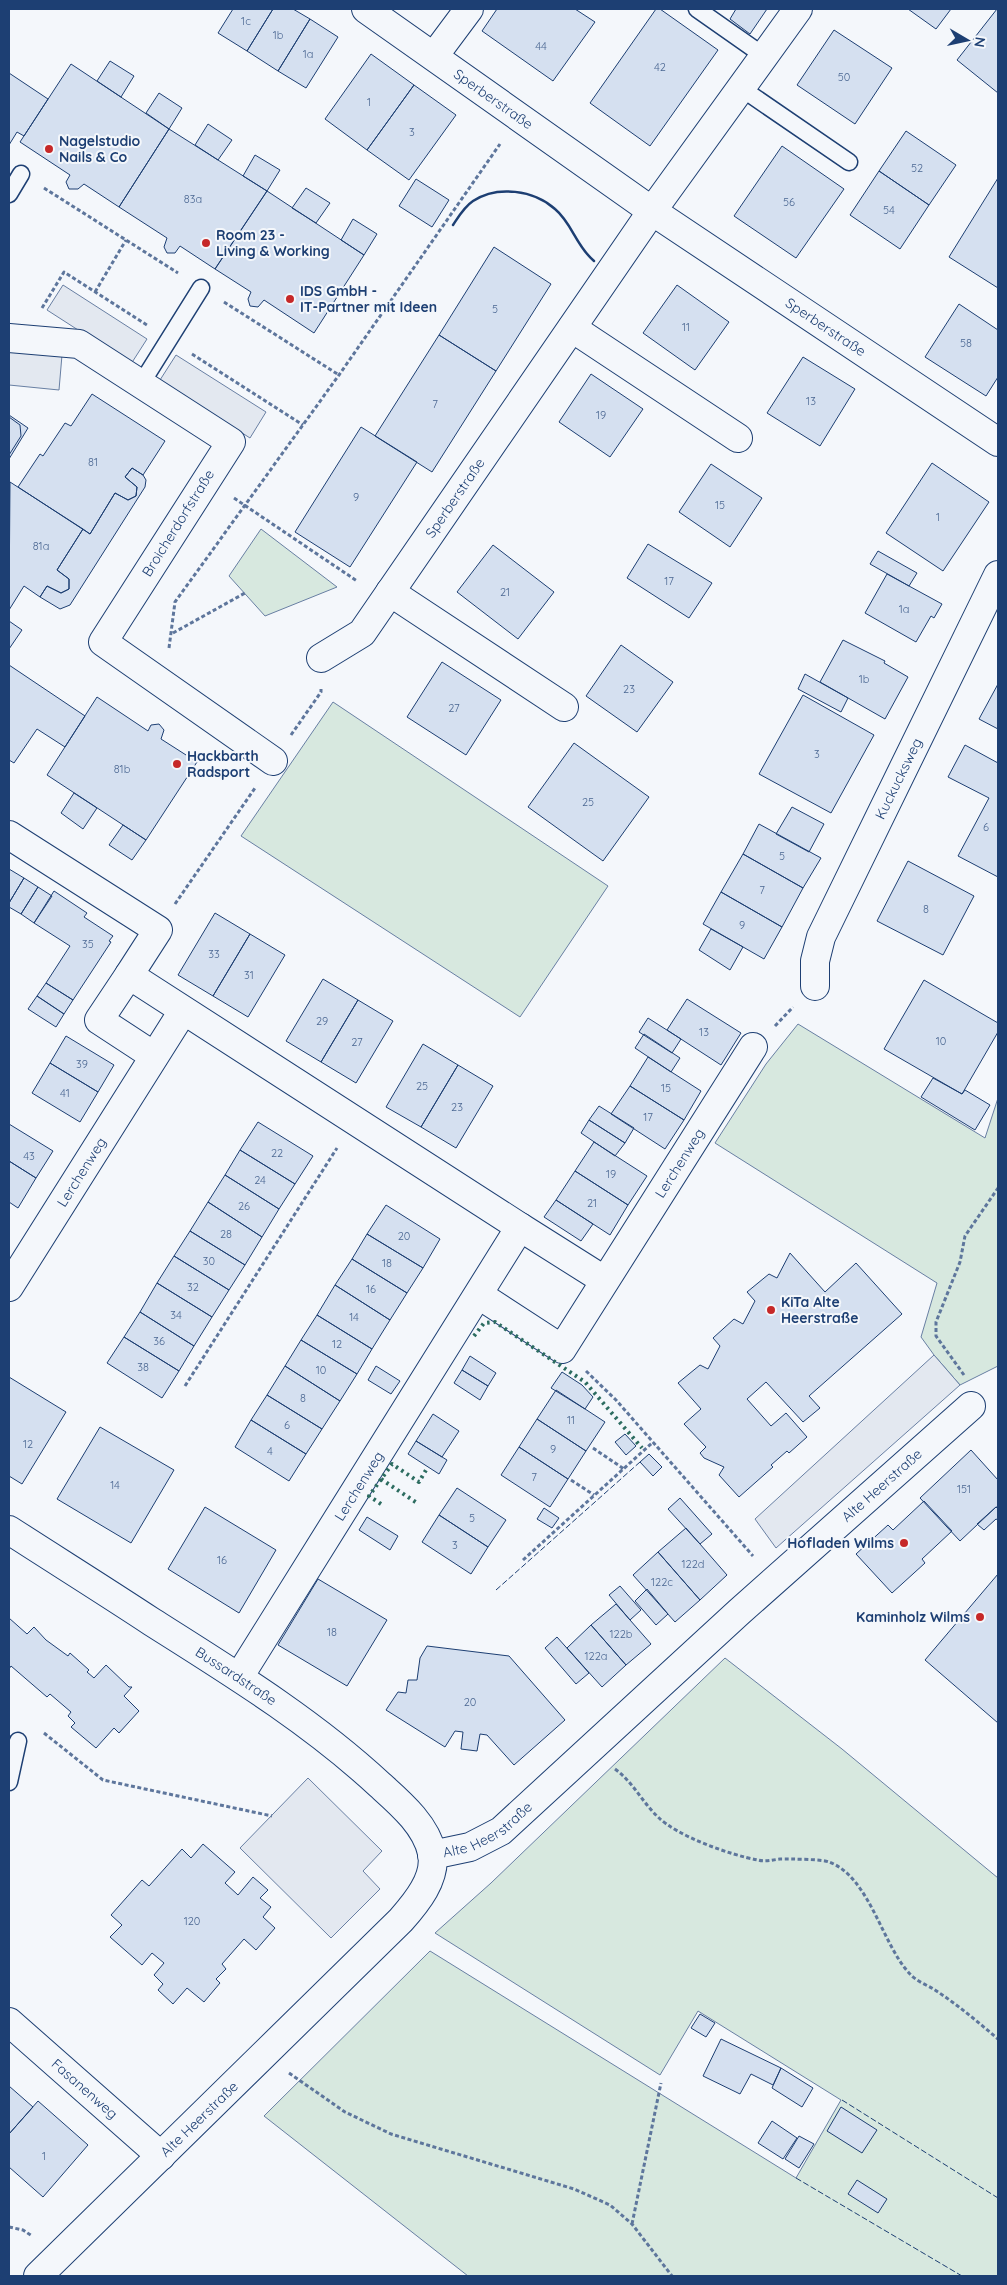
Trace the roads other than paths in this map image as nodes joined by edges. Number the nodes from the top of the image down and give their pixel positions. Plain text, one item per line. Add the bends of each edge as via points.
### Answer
1 (366, 9) edge
2 (469, 9) edge
3 (697, 9) edge
4 (798, 9) edge
5 (434, 56) junction
6 (764, 56) junction
7 (741, 88) junction
8 (849, 162) dead end
9 (22, 174) dead end
10 (9, 194) edge
11 (652, 211) junction
12 (202, 288) dead end
13 (572, 328) junction
14 (9, 338) edge
15 (141, 384) junction
16 (738, 438) dead end
17 (998, 442) edge
18 (998, 575) edge
19 (388, 596) junction
20 (321, 658) road end
21 (564, 706) dead end
22 (273, 762) road end
23 (9, 835) edge
24 (129, 975) junction
25 (815, 986) road end
26 (183, 1011) junction
27 (753, 1048) road end
28 (154, 1056) junction
29 (520, 1227) junction
30 (604, 1280) junction
31 (9, 1287) edge
32 (479, 1294) junction
33 (972, 1406) road end
34 (9, 1530) edge
35 (239, 1677) junction
36 (18, 1741) road end
37 (9, 1782) edge
38 (432, 1855) junction
39 (9, 2022) edge
40 (161, 2156) junction
41 (38, 2276) edge

1 - 5 street, Sperberstraße
2 - 5 street
3 - 6 lane
4 - 6 street, Sperberstraße
5 - 11 street, Sperberstraße
6 - 7 street, Sperberstraße
7 - 8 lane
7 - 11 street, Sperberstraße
9 - 10 lane
11 - 13 street, Sperberstraße
11 - 17 street, Sperberstraße
12 - 15 lane
13 - 16 street
13 - 19 street, Sperberstraße
14 - 15 street, Broicherdorfstraße via 79,344
15 - 22 street, Broicherdorfstraße via 230,442 103,642
18 - 25 street, Kuckucksweg via 821,936 815,961
19 - 20 street, Sperberstraße via 362,633
19 - 21 street
23 - 24 street via 158,930
24 - 26 street
24 - 28 street via 99,1020
26 - 28 street, Lerchenweg
26 - 29 street
27 - 30 street, Lerchenweg
28 - 31 street, Lerchenweg
29 - 30 street
29 - 32 street, Lerchenweg
30 - 32 street, Lerchenweg via 562,1349
32 - 35 street, Lerchenweg
33 - 38 street, Alte Heerstraße via 774,1580 501,1831 470,1847
34 - 35 street, Bussardstraße
35 - 38 street, Bussardstraße via 323,1736 384,1789 419,1827
36 - 37 lane
38 - 40 street, Alte Heerstraße via 426,1886 402,1920
39 - 40 street, Fasanenweg
40 - 41 street, Alte Heerstraße

